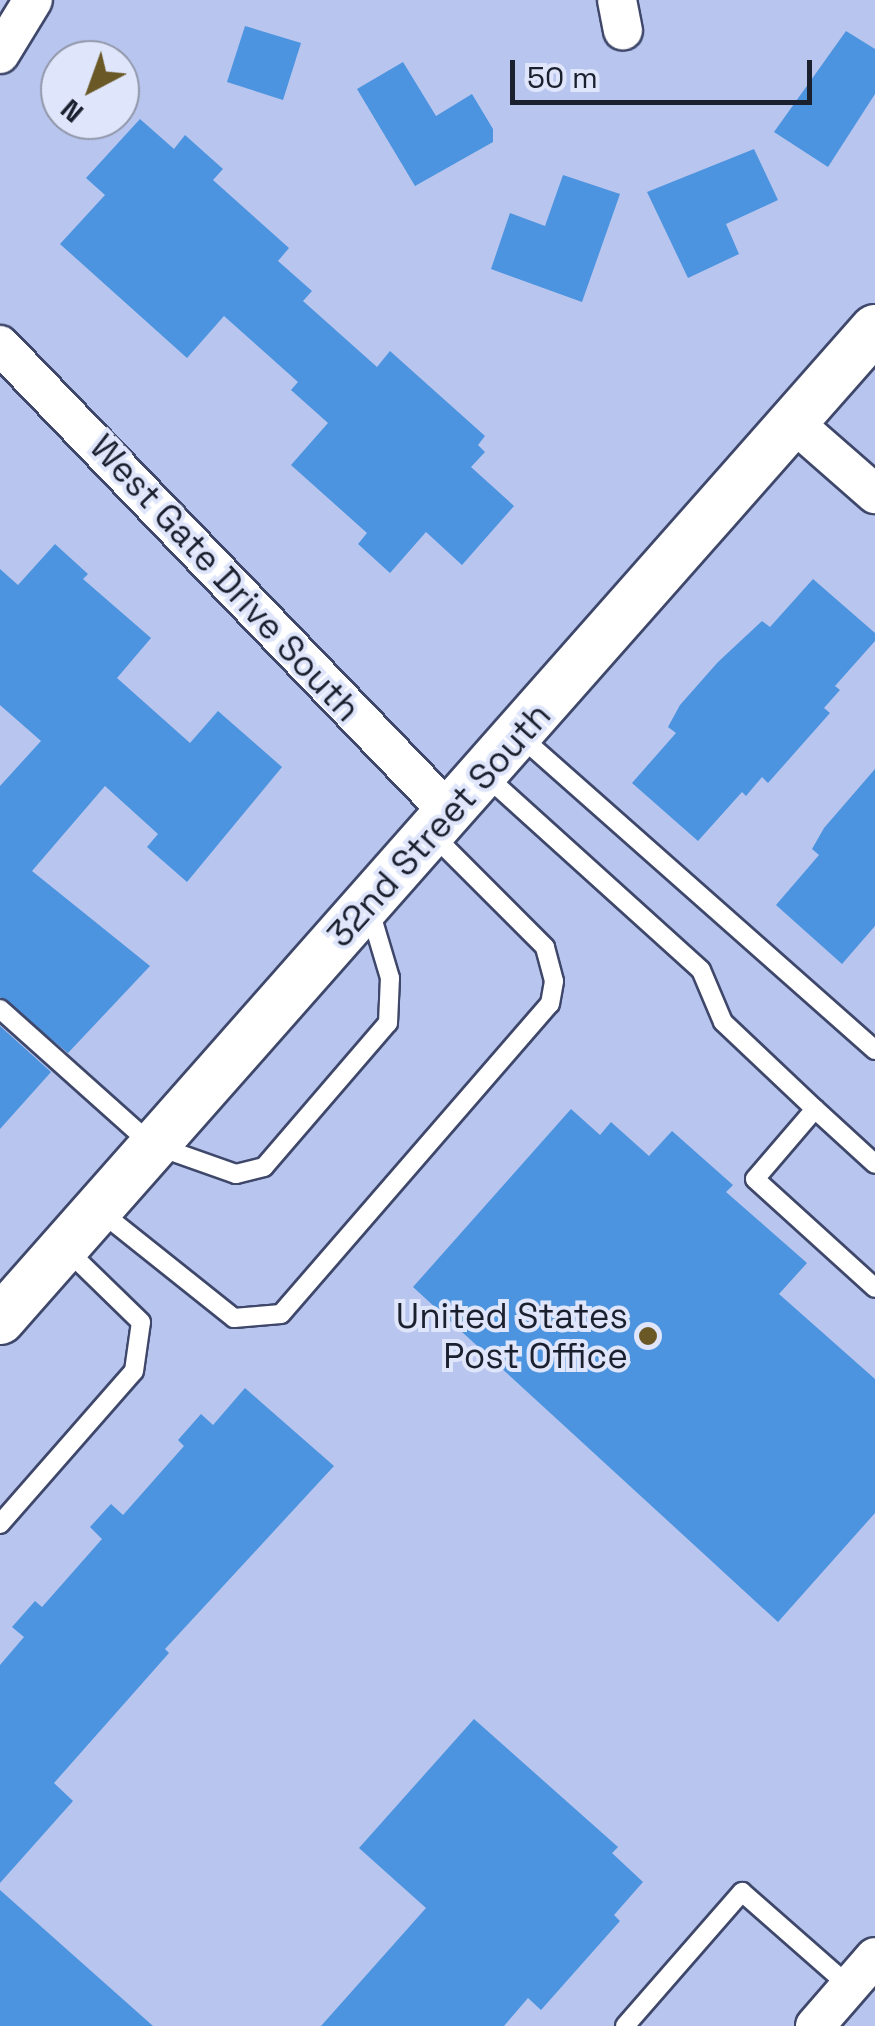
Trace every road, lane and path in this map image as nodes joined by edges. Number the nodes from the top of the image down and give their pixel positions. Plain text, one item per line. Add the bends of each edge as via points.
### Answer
1 (33, 0) edge
2 (0, 54) edge
3 (875, 329) edge
4 (0, 345) edge
5 (794, 423) junction
6 (875, 494) edge
7 (520, 735) junction
8 (484, 774) junction
9 (440, 823) junction
10 (368, 906) junction
11 (0, 1009) edge
12 (875, 1050) edge
13 (815, 1109) junction
14 (152, 1144) junction
15 (875, 1164) edge
16 (97, 1208) junction
17 (64, 1247) junction
18 (875, 1288) edge
19 (6, 1301) edge
20 (0, 1524) edge
21 (875, 1957) edge
22 (850, 1986) junction
23 (625, 2026) edge
24 (815, 2026) edge

1 - 2 street
3 - 5 street, 32nd Street South
4 - 9 street, West Gate Drive South
5 - 6 street
5 - 7 street, 32nd Street South
7 - 8 street, 32nd Street South
7 - 12 lane
8 - 9 street, 32nd Street South
8 - 13 lane via 701,970 724,1022
9 - 10 street, 32nd Street South
9 - 16 lane via 545,947 554,981 550,1004 281,1314 234,1318
10 - 14 street, 32nd Street South
10 - 14 lane via 390,978 388,1023 264,1167 219,1170
11 - 14 lane
13 - 15 lane
13 - 18 lane via 756,1179
14 - 16 street, 32nd Street South
16 - 17 street, 32nd Street South
17 - 19 street, 32nd Street South
17 - 20 lane via 141,1322 134,1370
21 - 22 street
22 - 23 lane via 742,1892
22 - 24 street

